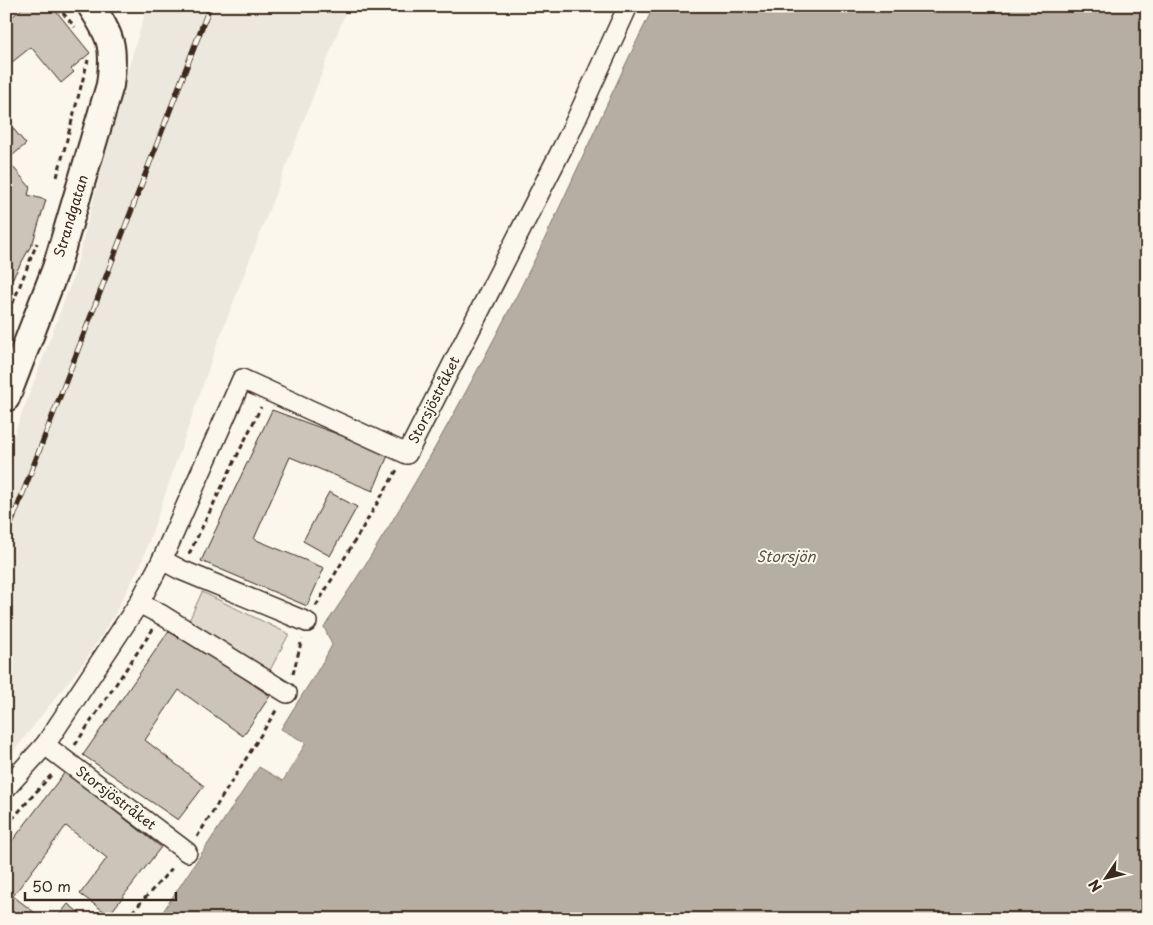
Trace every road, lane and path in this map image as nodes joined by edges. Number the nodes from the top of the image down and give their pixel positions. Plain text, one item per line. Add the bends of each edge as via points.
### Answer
1 (57, 6) edge
2 (91, 6) edge
3 (628, 6) edge
4 (81, 34) dead end
5 (91, 52) dead end
6 (56, 181) dead end
7 (39, 238) dead end
8 (6, 320) edge
9 (6, 398) edge
10 (407, 454) junction
11 (162, 560) junction
12 (139, 603) junction
13 (307, 622) junction
14 (287, 693) junction
15 (45, 744) junction
16 (6, 788) edge
17 (187, 852) junction
18 (126, 919) edge

1 - 4 path
2 - 9 main road, Strandgatan via 106,29 114,57 110,85 56,268
3 - 10 street, Storsjöstråket via 570,133
5 - 6 path
7 - 8 path
10 - 11 street, Storsjöstråket via 242,379
10 - 13 path
11 - 12 street, Storsjöstråket
11 - 13 street
12 - 14 street
12 - 15 street, Storsjöstråket
13 - 14 path
14 - 17 path
15 - 16 street, Storsjöstråket
15 - 17 street, Storsjöstråket
17 - 18 path

